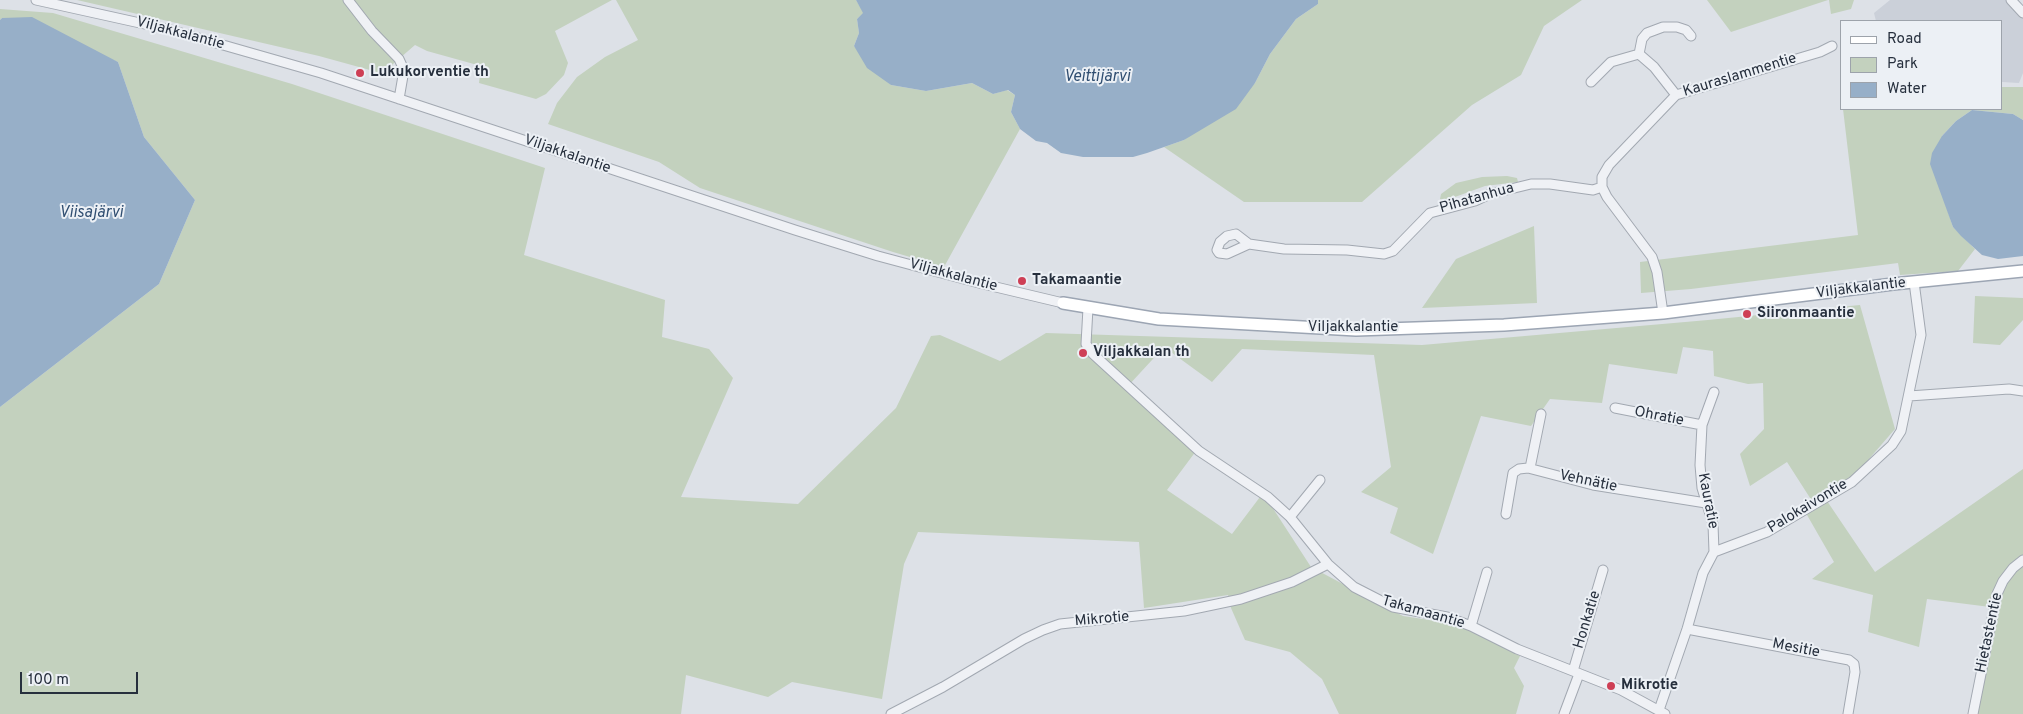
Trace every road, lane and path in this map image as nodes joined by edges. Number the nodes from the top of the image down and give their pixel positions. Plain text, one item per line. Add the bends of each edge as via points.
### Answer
1 (36, 0) edge
2 (348, 0) edge
3 (2010, 0) edge
4 (2023, 13) edge
5 (1691, 36) dead end
6 (1832, 46) dead end
7 (1639, 54) junction
8 (1592, 82) dead end
9 (1676, 95) junction
10 (399, 99) junction
11 (1602, 187) junction
12 (1249, 244) dead end
13 (2023, 271) edge
14 (1914, 282) junction
15 (1064, 303) joint
16 (1088, 308) junction
17 (1663, 313) junction
18 (2023, 391) edge
19 (1714, 392) dead end
20 (1909, 396) junction
21 (1615, 408) dead end
22 (1541, 414) dead end
23 (1702, 426) junction
24 (1530, 468) junction
25 (1320, 480) dead end
26 (1706, 503) junction
27 (1506, 514) dead end
28 (1290, 517) junction
29 (1714, 552) junction
30 (2023, 560) edge
31 (1328, 564) junction
32 (1603, 570) dead end
33 (1487, 572) dead end
34 (1471, 626) junction
35 (1687, 629) junction
36 (1576, 672) junction
37 (1662, 712) edge
38 (891, 714) edge
39 (1564, 714) edge
40 (1848, 714) edge
41 (1973, 714) edge

1 - 10 street, Viljakkalantie via 167,29
2 - 10 street via 372,32 399,59 404,70
3 - 4 street
5 - 7 street via 1677,26 1663,27 1647,33 1642,39
6 - 9 street, Kauraslammentie
7 - 8 street via 1611,62
7 - 9 street
9 - 11 street, Kauraslammentie via 1609,165 1602,177
10 - 15 street, Viljakkalantie via 878,256
11 - 12 street, Pihatanhua via 1593,190 1532,184 1490,194 1430,213 1393,251 1384,254
11 - 17 street via 1652,257
13 - 14 main road, Viljakkalantie
14 - 17 main road, Viljakkalantie
14 - 20 street, Palokaivontie via 1921,335
15 - 16 main road, Viljakkalantie
16 - 17 main road, Viljakkalantie via 1159,319 1356,330 1504,325
16 - 28 street, Takamaantie via 1086,344 1093,354 1199,451 1268,497
18 - 20 street via 2009,389
19 - 23 street, Kauratie
20 - 29 street, Palokaivontie via 1901,431 1892,445 1852,482 1767,532
21 - 23 street, Ohratie
22 - 24 street
23 - 26 street, Kauratie via 1700,465
24 - 26 street, Vehnätie via 1592,485
24 - 27 street via 1513,473
25 - 28 street
26 - 29 street, Kauratie via 1713,524
28 - 31 street, Takamaantie
29 - 35 street via 1703,573
30 - 41 street, Hietastentie via 2008,574 1997,594
31 - 34 street, Takamaantie via 1354,587 1392,607 1447,617
31 - 38 street, Mikrotie via 1292,582 1241,599 1184,611 1060,624 1024,639 944,687
32 - 36 street, Honkatie
33 - 34 street
34 - 36 street, Takamaantie via 1518,650
35 - 37 street
35 - 40 street, Mesitie via 1849,660 1854,664 1855,672
36 - 37 street, Takamaantie via 1621,690
36 - 39 street, Honkatie

